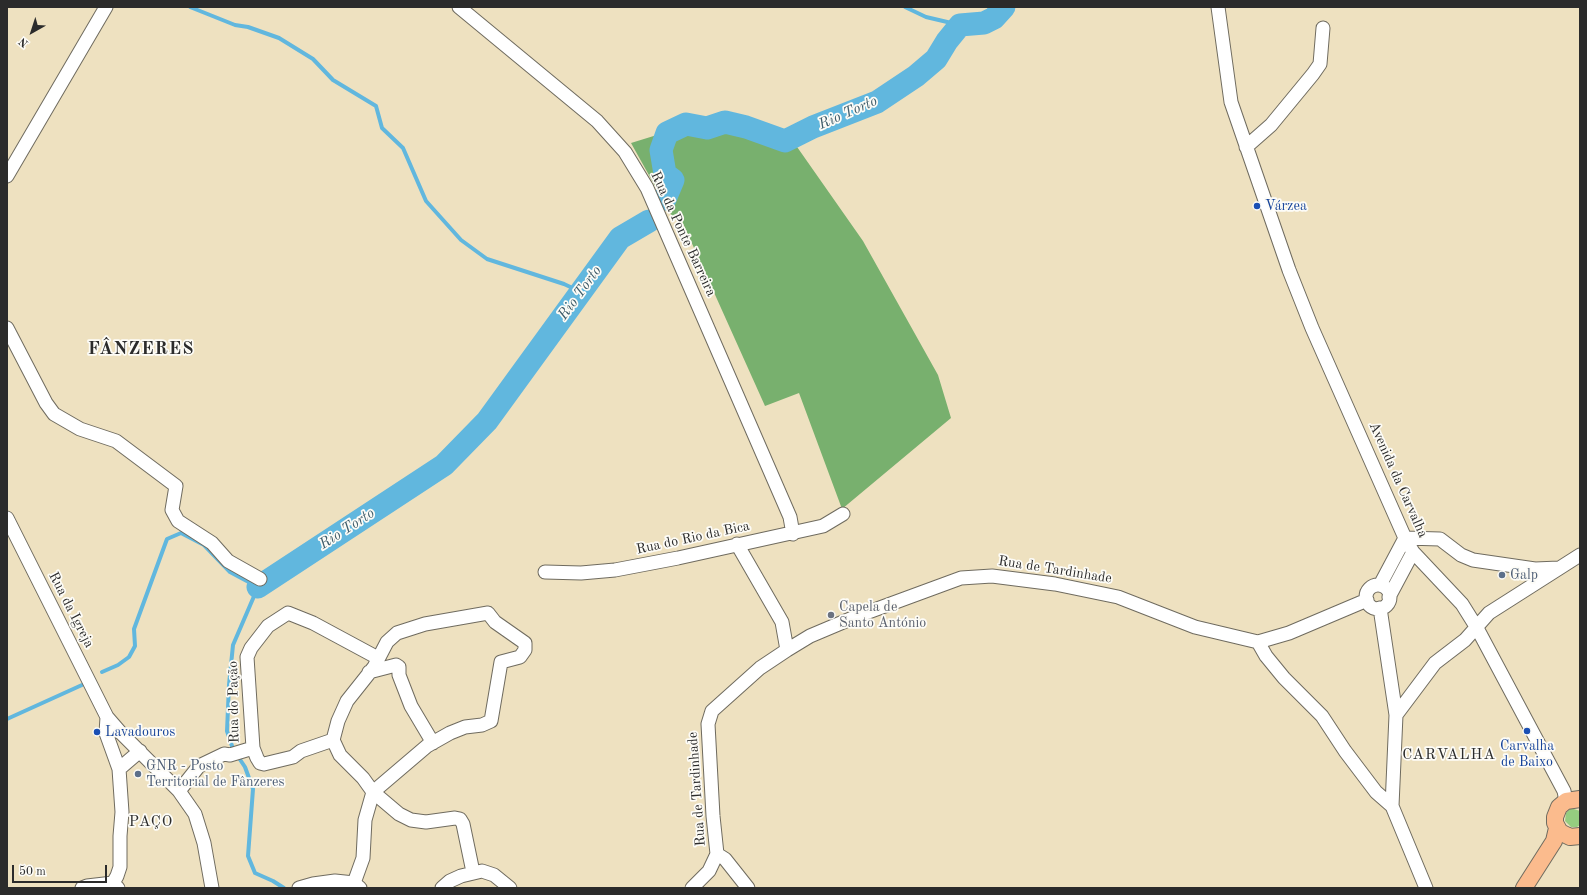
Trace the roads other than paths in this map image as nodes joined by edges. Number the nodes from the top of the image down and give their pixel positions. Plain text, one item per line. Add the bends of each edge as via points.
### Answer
1 (106, 7) edge
2 (459, 7) edge
3 (1218, 7) edge
4 (1323, 28) dead end
5 (1246, 147) junction
6 (7, 176) edge
7 (7, 328) edge
8 (842, 514) dead end
9 (7, 518) edge
10 (793, 534) junction
11 (1405, 538) junction
12 (737, 544) junction
13 (1413, 552) junction
14 (1577, 561) edge
15 (1559, 568) junction
16 (545, 572) dead end
17 (260, 579) dead end
18 (1380, 585) junction
19 (1389, 597) junction
20 (1366, 600) junction
21 (1380, 608) junction
22 (1477, 628) junction
23 (1258, 642) junction
24 (787, 650) junction
25 (378, 658) junction
26 (369, 672) junction
27 (1396, 715) junction
28 (107, 717) junction
29 (333, 740) junction
30 (433, 743) junction
31 (253, 748) junction
32 (140, 751) junction
33 (119, 769) junction
34 (179, 791) junction
35 (373, 792) junction
36 (1575, 800) edge
37 (1392, 806) junction
38 (1557, 828) junction
39 (1578, 837) edge
40 (717, 854) junction
41 (473, 872) junction
42 (115, 886) edge
43 (357, 886) edge
44 (82, 888) edge
45 (212, 888) edge
46 (299, 888) edge
47 (442, 888) edge
48 (510, 888) edge
49 (692, 888) edge
50 (748, 888) edge
51 (1426, 888) edge
52 (1524, 888) edge
53 (1535, 888) edge

1 - 6 street
2 - 10 street, Rua da Ponte Barreira via 597,121 625,152 647,188 790,517
3 - 5 street, Avenida da Carvalha via 1231,102
4 - 5 street via 1320,64 1271,125
5 - 11 street, Avenida da Carvalha via 1312,328
7 - 17 street via 54,414 80,430 116,441 176,486 172,510 178,521 212,543 228,561
8 - 10 street, Rua do Rio da Bica via 823,526
9 - 28 street, Rua da Igreja
10 - 12 street, Rua do Rio da Bica
11 - 13 street, Avenida da Carvalha
11 - 15 street via 1440,539 1461,555 1473,560 1535,569
11 - 18 street
12 - 16 street, Rua do Rio da Bica via 615,570
12 - 24 street via 782,622
13 - 19 street
13 - 22 street, Avenida da Carvalha via 1462,604
14 - 15 street
15 - 22 street via 1489,613
18 - 19 street via 1387,589
18 - 20 street via 1369,588
19 - 21 street via 1386,604
20 - 21 street via 1370,605
20 - 23 street
21 - 27 street
22 - 27 street via 1466,640 1435,663
22 - 36 street, Avenida da Carvalha via 1560,784
23 - 24 street, Rua de Tardinhade via 1195,628 1118,597 1055,584 992,576 961,578 855,617 810,636
23 - 37 street via 1284,678 1322,716 1376,792
24 - 40 street, Rua de Tardinhade via 760,668 712,711 708,724
25 - 26 street
25 - 30 street via 387,642 397,633 424,624 488,613 495,622 525,643 525,650 520,657 501,662 491,721 465,727
25 - 31 street, Rua do Pação via 313,623 288,613 268,626 247,657
26 - 29 street via 347,701
26 - 30 street via 396,665 399,667 399,675 411,706
27 - 37 street
28 - 32 street
28 - 33 street via 106,733
29 - 31 street via 301,751 293,757 264,764 260,763
29 - 35 street via 340,755
30 - 35 street via 426,746
31 - 34 street, Rua do Pação via 199,766
32 - 33 street
32 - 34 street
33 - 42 street via 122,812 120,867
34 - 45 street via 195,814 204,843
35 - 41 street via 399,814 411,820 460,820
35 - 43 street via 365,820 363,858
36 - 38 main road via 1559,807 1556,812
37 - 51 street
38 - 39 main road via 1565,836
38 - 52 main road via 1554,841
39 - 53 main road via 1567,842
40 - 49 street, Rua de Tardinhade via 709,871
40 - 50 street, Rua de Tardinhade via 725,859
41 - 47 street via 450,881
41 - 48 street via 482,871 494,875
42 - 44 street
43 - 46 street via 335,881

